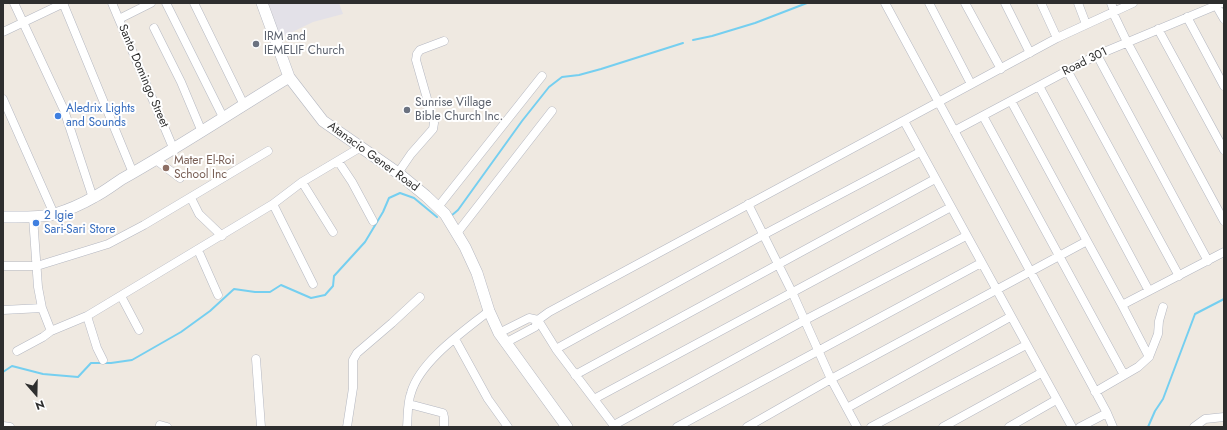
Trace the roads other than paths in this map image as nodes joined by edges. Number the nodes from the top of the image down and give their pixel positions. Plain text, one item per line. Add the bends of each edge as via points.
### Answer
1 (14, 3) edge
2 (63, 3) edge
3 (112, 3) edge
4 (151, 3) edge
5 (166, 3) edge
6 (194, 3) edge
7 (262, 3) edge
8 (885, 3) edge
9 (929, 3) edge
10 (965, 3) edge
11 (1005, 3) edge
12 (1041, 3) edge
13 (1078, 3) edge
14 (1133, 3) edge
15 (1219, 4) edge
16 (1113, 7) edge
17 (1187, 17) junction
18 (119, 19) junction
19 (1224, 19) edge
20 (23, 22) junction
21 (1086, 24) junction
22 (154, 28) dead end
23 (1158, 29) junction
24 (3, 32) edge
25 (1057, 38) junction
26 (444, 41) dead end
27 (1127, 42) junction
28 (1030, 53) junction
29 (1097, 55) junction
30 (1001, 69) junction
31 (1067, 70) junction
32 (542, 76) dead end
33 (289, 77) junction
34 (971, 84) junction
35 (1039, 86) junction
36 (1224, 86) edge
37 (3, 99) edge
38 (1011, 101) junction
39 (939, 102) junction
40 (244, 105) junction
41 (552, 111) dead end
42 (983, 116) junction
43 (223, 117) junction
44 (904, 121) junction
45 (954, 131) junction
46 (202, 132) junction
47 (361, 147) junction
48 (174, 150) junction
49 (1224, 150) edge
50 (268, 151) dead end
51 (920, 152) junction
52 (156, 160) junction
53 (338, 161) junction
54 (133, 173) junction
55 (398, 173) junction
56 (180, 178) dead end
57 (935, 179) junction
58 (302, 182) junction
59 (94, 198) junction
60 (190, 198) junction
61 (273, 204) junction
62 (748, 204) junction
63 (951, 207) junction
64 (54, 214) junction
65 (3, 217) edge
66 (33, 217) junction
67 (448, 220) junction
68 (373, 221) dead end
69 (1224, 221) edge
70 (333, 232) dead end
71 (763, 235) junction
72 (222, 236) junction
73 (966, 236) junction
74 (1087, 241) junction
75 (198, 250) junction
76 (1224, 252) edge
77 (1059, 257) junction
78 (1208, 261) junction
79 (981, 263) junction
80 (777, 264) junction
81 (3, 266) edge
82 (37, 266) junction
83 (1030, 272) junction
84 (1179, 276) junction
85 (313, 284) dead end
86 (996, 290) junction
87 (1149, 291) junction
88 (792, 292) junction
89 (218, 295) dead end
90 (121, 296) junction
91 (420, 297) dead end
92 (1122, 305) junction
93 (1163, 307) dead end
94 (42, 308) junction
95 (3, 310) edge
96 (489, 311) junction
97 (87, 316) junction
98 (1010, 317) junction
99 (538, 320) junction
100 (805, 320) junction
101 (139, 330) dead end
102 (51, 331) junction
103 (499, 333) junction
104 (455, 339) junction
105 (506, 343) junction
106 (1026, 345) junction
107 (556, 348) junction
108 (17, 351) dead end
109 (819, 351) junction
110 (1149, 357) junction
111 (256, 359) dead end
112 (103, 360) dead end
113 (1041, 373) junction
114 (575, 375) junction
115 (1124, 375) junction
116 (831, 379) junction
117 (1095, 392) junction
118 (594, 399) junction
119 (1056, 400) junction
120 (409, 404) junction
121 (847, 408) junction
122 (1107, 413) junction
123 (1224, 417) edge
124 (3, 426) edge
125 (614, 426) edge
126 (10, 427) edge
127 (261, 427) edge
128 (347, 427) edge
129 (407, 427) edge
130 (444, 427) edge
131 (508, 427) edge
132 (567, 427) edge
133 (677, 427) edge
134 (747, 427) edge
135 (857, 427) edge
136 (872, 427) edge
137 (943, 427) edge
138 (1009, 427) edge
139 (1072, 427) edge
140 (1080, 427) edge
141 (1113, 427) edge
142 (1194, 427) edge

1 - 20 street
2 - 20 street
2 - 54 street
3 - 18 street, Santo Domingo Street
4 - 18 street
5 - 43 street
6 - 40 street
7 - 33 main road, Atanacio Gener Road
8 - 39 street
9 - 34 street
10 - 30 street
11 - 28 street
12 - 25 street
13 - 21 street
14 - 16 street
15 - 17 street, Road 301
15 - 19 street
16 - 21 street
16 - 27 street via 1114,15
17 - 23 street, Road 301
17 - 36 street
18 - 48 street, Santo Domingo Street
20 - 24 street
20 - 59 street via 64,110
21 - 25 street
22 - 46 street
23 - 27 street, Road 301
23 - 49 street
25 - 28 street
26 - 55 street via 428,46 417,54 419,73 434,123 433,128
27 - 29 street, Road 301
27 - 69 street
28 - 30 street
29 - 31 street, Road 301
29 - 78 street
30 - 34 street
31 - 35 street, Road 301
31 - 84 street
32 - 67 street
33 - 40 main road
33 - 47 main road, Atanacio Gener Road via 323,121
34 - 39 street
35 - 38 street, Road 301
35 - 87 street
37 - 64 street
38 - 42 street, Road 301
38 - 74 street
39 - 44 street
39 - 45 street
40 - 43 main road
41 - 67 street
42 - 45 street, Road 301
42 - 77 street
43 - 46 main road
44 - 51 street
44 - 62 street
45 - 83 street
46 - 48 main road
47 - 53 street
47 - 55 main road, Atanacio Gener Road
48 - 52 main road
50 - 60 street
51 - 57 street
51 - 71 street
52 - 54 main road
52 - 56 street
53 - 58 street
53 - 68 street
54 - 59 main road
55 - 67 main road, Atanacio Gener Road via 426,196
57 - 63 street
57 - 80 street
58 - 61 street
58 - 70 street
59 - 64 main road
60 - 72 street via 199,214
60 - 82 street via 108,244
61 - 72 street
61 - 85 street
62 - 71 street
62 - 99 street
63 - 73 street
63 - 88 street
64 - 66 main road
65 - 66 main road
66 - 82 street
67 - 96 main road, Atanacio Gener Road via 477,273
71 - 80 street
71 - 107 street
72 - 75 street
73 - 79 street
73 - 100 street
74 - 77 street
74 - 92 street
75 - 89 street
75 - 90 street
76 - 78 street
77 - 83 street
77 - 115 street
78 - 84 street
79 - 86 street
79 - 109 street
80 - 88 street
80 - 114 street
81 - 82 street
82 - 94 street
83 - 86 street
83 - 117 street
84 - 87 street
86 - 98 street
86 - 116 street
87 - 92 street
88 - 100 street
88 - 118 street
90 - 97 street
90 - 101 street
91 - 128 street via 357,353 353,360 353,388
92 - 110 street
93 - 110 street via 1158,334
94 - 95 street
94 - 102 street
96 - 103 main road, Atanacio Gener Road
96 - 104 street
97 - 102 street
97 - 112 street
98 - 106 street
98 - 121 street
99 - 103 street via 529,318
99 - 105 street via 535,327
99 - 107 street
100 - 109 street
100 - 125 street
102 - 108 street
103 - 105 main road, Atanacio Gener Road
104 - 120 street via 429,363 415,381
104 - 131 street via 488,399
105 - 132 main road, Atanacio Gener Road
106 - 113 street
106 - 136 street
107 - 114 street
109 - 116 street
109 - 133 street
110 - 115 street
111 - 127 street
113 - 119 street
113 - 137 street
114 - 118 street
115 - 117 street
116 - 121 street
116 - 134 street
117 - 122 street
118 - 125 street
119 - 138 street
119 - 139 street
120 - 129 street
120 - 130 street via 442,413
121 - 135 street
122 - 140 street
122 - 141 street
123 - 142 street via 1205,420
124 - 126 street

